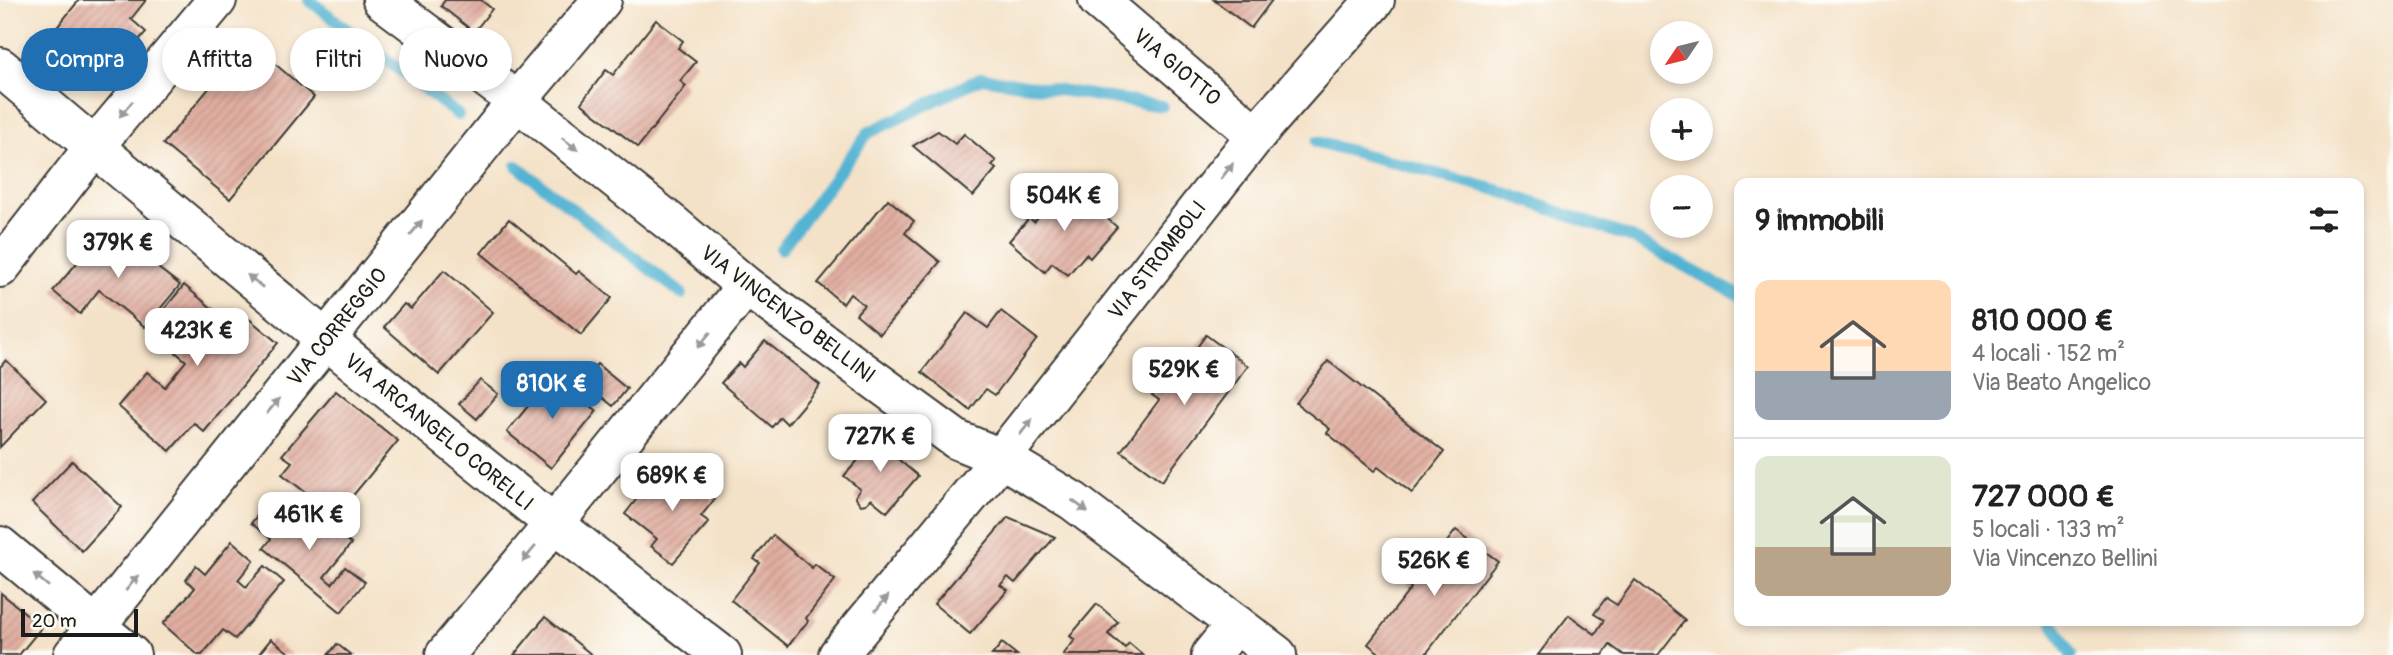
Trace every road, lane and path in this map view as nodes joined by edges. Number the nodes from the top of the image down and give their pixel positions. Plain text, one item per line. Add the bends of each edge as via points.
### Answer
1 (217, 0) edge
2 (382, 0) edge
3 (602, 0) edge
4 (1098, 0) edge
5 (1375, 0) edge
6 (0, 67) edge
7 (517, 101) junction
8 (1256, 135) junction
9 (94, 147) junction
10 (0, 268) edge
11 (746, 286) junction
12 (326, 340) junction
13 (1001, 458) junction
14 (554, 525) junction
15 (0, 546) edge
16 (1236, 624) junction
17 (97, 626) junction
18 (72, 655) edge
19 (131, 655) edge
20 (445, 655) edge
21 (722, 655) edge
22 (838, 655) edge
23 (1211, 655) edge
24 (1277, 655) edge

1 -> 9 street
2 - 7 street, VIA VINCENZO BELLINI
3 - 7 street, VIA CORREGGIO
4 - 8 street, VIA GIOTTO
5 - 8 street, VIA STROMBOLI
6 - 9 street, VIA ARCANGELO CORELLI
7 -> 11 street, VIA VINCENZO BELLINI
12 -> 7 street, VIA CORREGGIO
13 -> 8 street, VIA STROMBOLI
9 - 10 street
12 -> 9 street, VIA ARCANGELO CORELLI
11 - 13 street, VIA VINCENZO BELLINI via 957,440
11 -> 14 street
12 - 14 street, VIA ARCANGELO CORELLI
17 -> 12 street, VIA CORREGGIO
13 -> 16 street, VIA VINCENZO BELLINI via 1073,501
22 -> 13 street, VIA STROMBOLI
14 -> 20 street
14 - 21 street, VIA ARCANGELO CORELLI
17 -> 15 street
16 - 23 street
16 - 24 street, VIA VINCENZO BELLINI
17 - 18 street, VIA CORREGGIO
17 - 19 street

